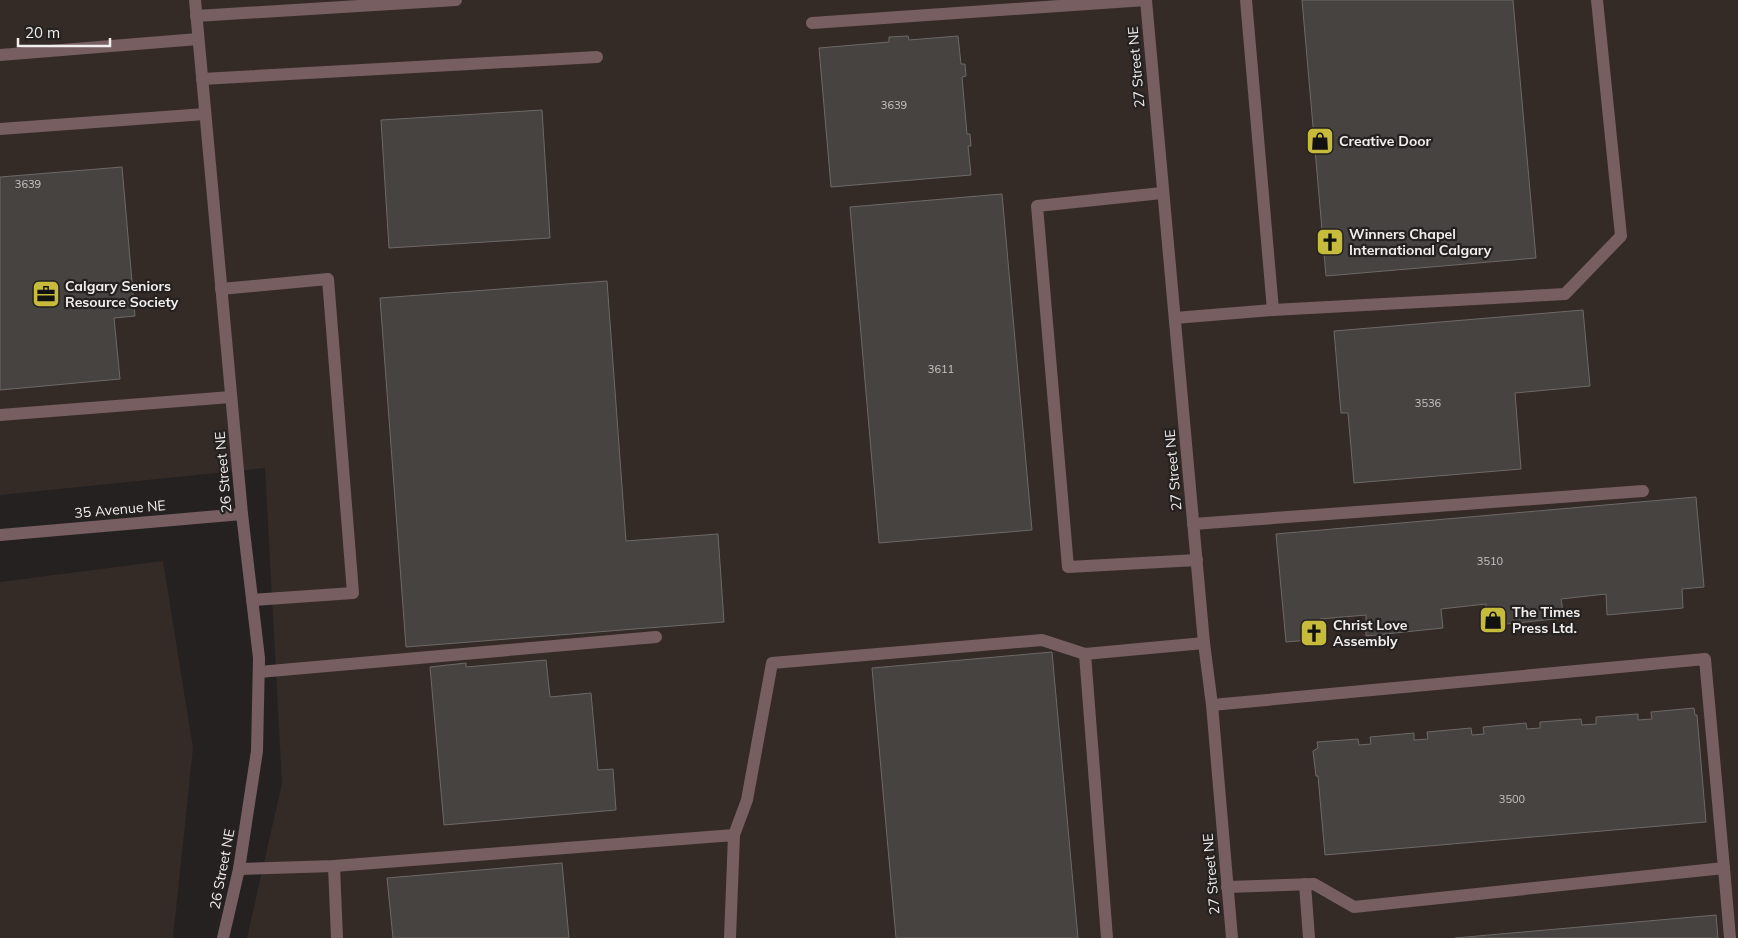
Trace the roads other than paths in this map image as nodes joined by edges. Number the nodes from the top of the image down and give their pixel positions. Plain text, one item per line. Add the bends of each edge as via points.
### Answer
1 (195, 0) edge
2 (456, 0) edge
3 (1146, 0) edge
4 (1246, 0) edge
5 (1597, 0) edge
6 (196, 16) junction
7 (812, 23) dead end
8 (198, 39) junction
9 (0, 55) edge
10 (597, 57) dead end
11 (202, 79) junction
12 (205, 114) junction
13 (0, 129) edge
14 (1162, 194) junction
15 (221, 289) junction
16 (1274, 310) junction
17 (1175, 318) junction
18 (231, 397) junction
19 (0, 415) edge
20 (1643, 490) dead end
21 (242, 514) junction
22 (1193, 524) junction
23 (0, 535) edge
24 (1197, 560) junction
25 (252, 600) junction
26 (656, 637) dead end
27 (1204, 643) junction
28 (1085, 654) junction
29 (259, 672) junction
30 (1212, 705) junction
31 (734, 834) junction
32 (334, 866) junction
33 (1724, 868) junction
34 (239, 869) junction
35 (1306, 884) junction
36 (1227, 887) junction
37 (223, 938) edge
38 (337, 938) edge
39 (730, 938) edge
40 (1107, 938) edge
41 (1232, 938) edge
42 (1309, 938) edge
43 (1730, 938) edge

1 - 6 street, 26 Street NE
2 - 6 street
3 - 7 street
3 - 14 street, 27 Street NE
4 - 16 street
5 - 16 street via 1620,236 1565,294
6 - 8 street, 26 Street NE
8 - 9 street
8 - 11 street, 26 Street NE
10 - 11 street
11 - 12 street, 26 Street NE
12 - 13 street
12 - 15 street, 26 Street NE
14 - 17 street, 27 Street NE
14 - 24 street via 1037,206 1068,567
15 - 18 street, 26 Street NE
15 - 25 street via 328,279 353,593
16 - 17 street
17 - 22 street, 27 Street NE
18 - 19 street
18 - 21 street, 26 Street NE
20 - 22 street
21 - 23 street, 35 Avenue NE
21 - 25 street, 26 Street NE
22 - 24 street, 27 Street NE
24 - 27 street, 27 Street NE
25 - 29 street, 26 Street NE
26 - 29 street
27 - 28 street
27 - 30 street, 27 Street NE
28 - 31 street via 1042,640 772,663 747,800
28 - 40 street
29 - 34 street, 26 Street NE via 256,751
30 - 33 street via 1704,659
30 - 36 street, 27 Street NE
31 - 32 street
31 - 39 street
32 - 34 street
32 - 38 street
33 - 35 street via 1354,907 1314,884
33 - 43 street
34 - 37 street, 26 Street NE
35 - 36 street
35 - 42 street
36 - 41 street, 27 Street NE

